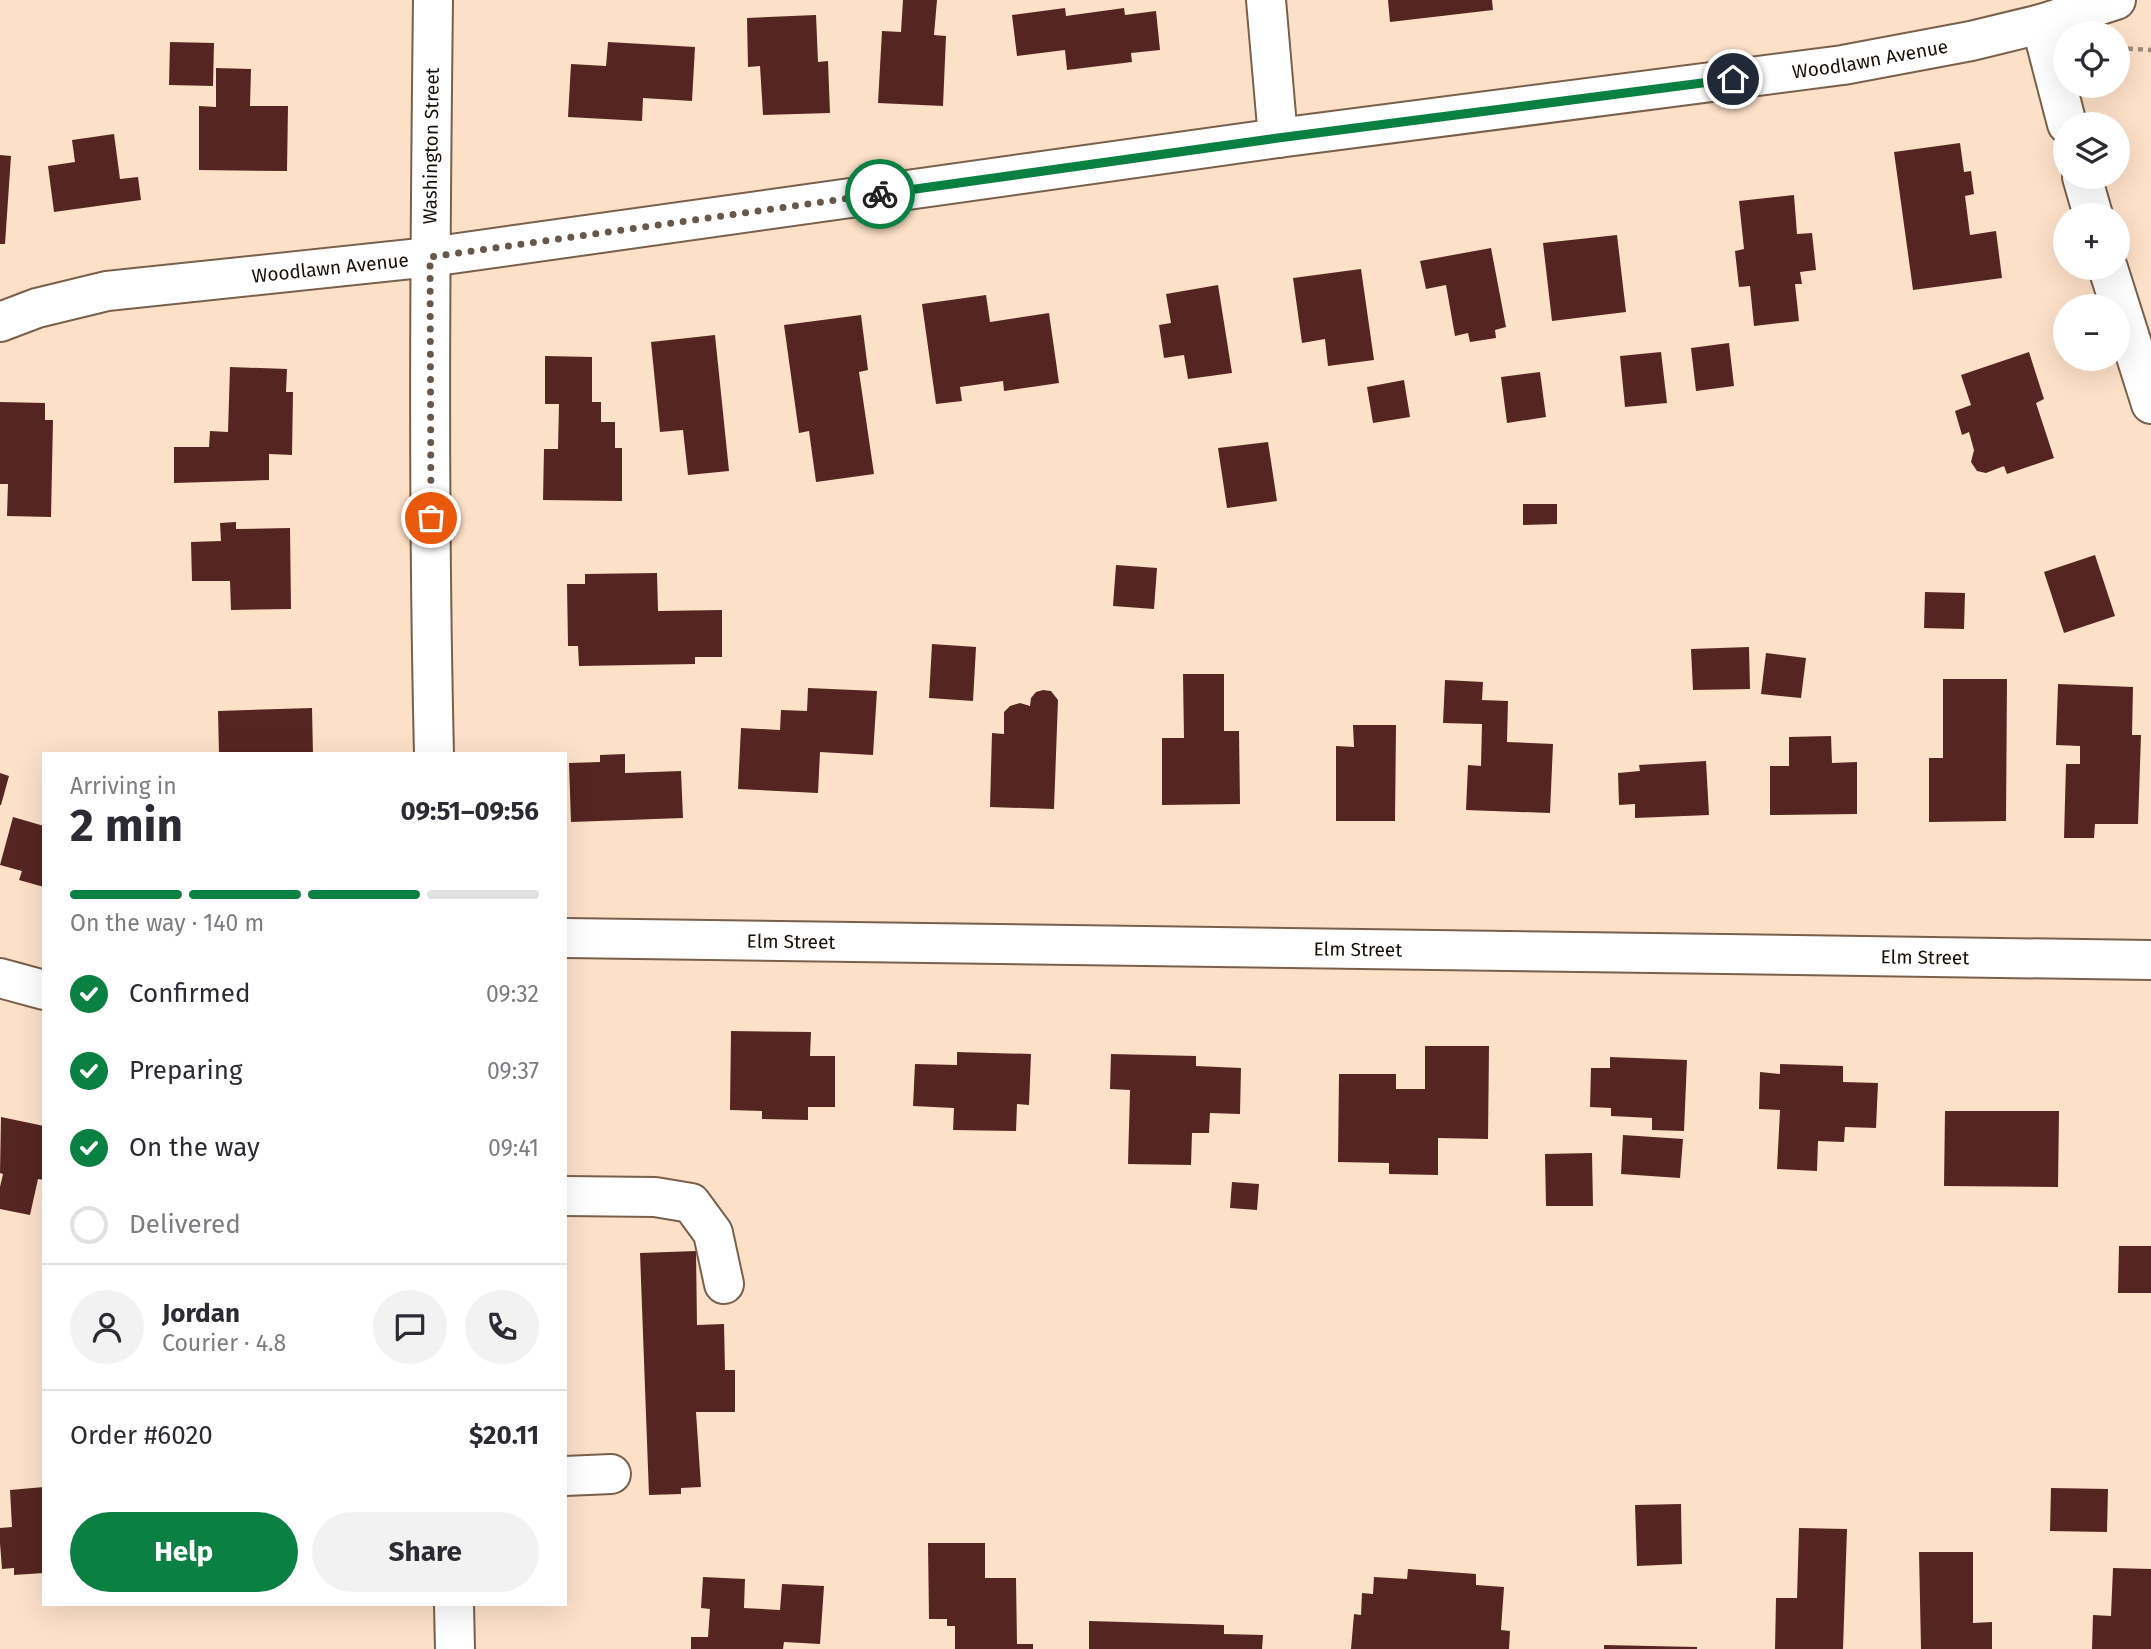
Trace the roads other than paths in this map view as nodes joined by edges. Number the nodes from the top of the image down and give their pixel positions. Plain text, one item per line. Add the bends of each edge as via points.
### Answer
1 (433, 0) edge
2 (1266, 0) edge
3 (2116, 0) edge
4 (2041, 24) junction
5 (2064, 112) edge
6 (1278, 138) junction
7 (430, 257) junction
8 (2112, 280) edge
9 (0, 322) edge
10 (2151, 404) edge
11 (434, 752) edge
12 (567, 938) edge
13 (2151, 960) edge
14 (0, 978) edge
15 (42, 989) edge
16 (567, 1196) edge
17 (724, 1284) dead end
18 (611, 1474) dead end
19 (567, 1476) edge
20 (454, 1606) edge
21 (450, 1649) edge

1 - 7 street, Washington Street
2 - 6 street
3 - 4 street, Woodlawn Avenue
4 - 5 street
4 - 6 street, Woodlawn Avenue via 1843,65
6 - 7 street, Woodlawn Avenue
7 - 9 street, Woodlawn Avenue via 107,291
7 - 11 street, Washington Street
8 - 10 street
12 - 13 street, Elm Street
14 - 15 street
16 - 17 street via 655,1197 691,1203 713,1233
18 - 19 street
20 - 21 street

